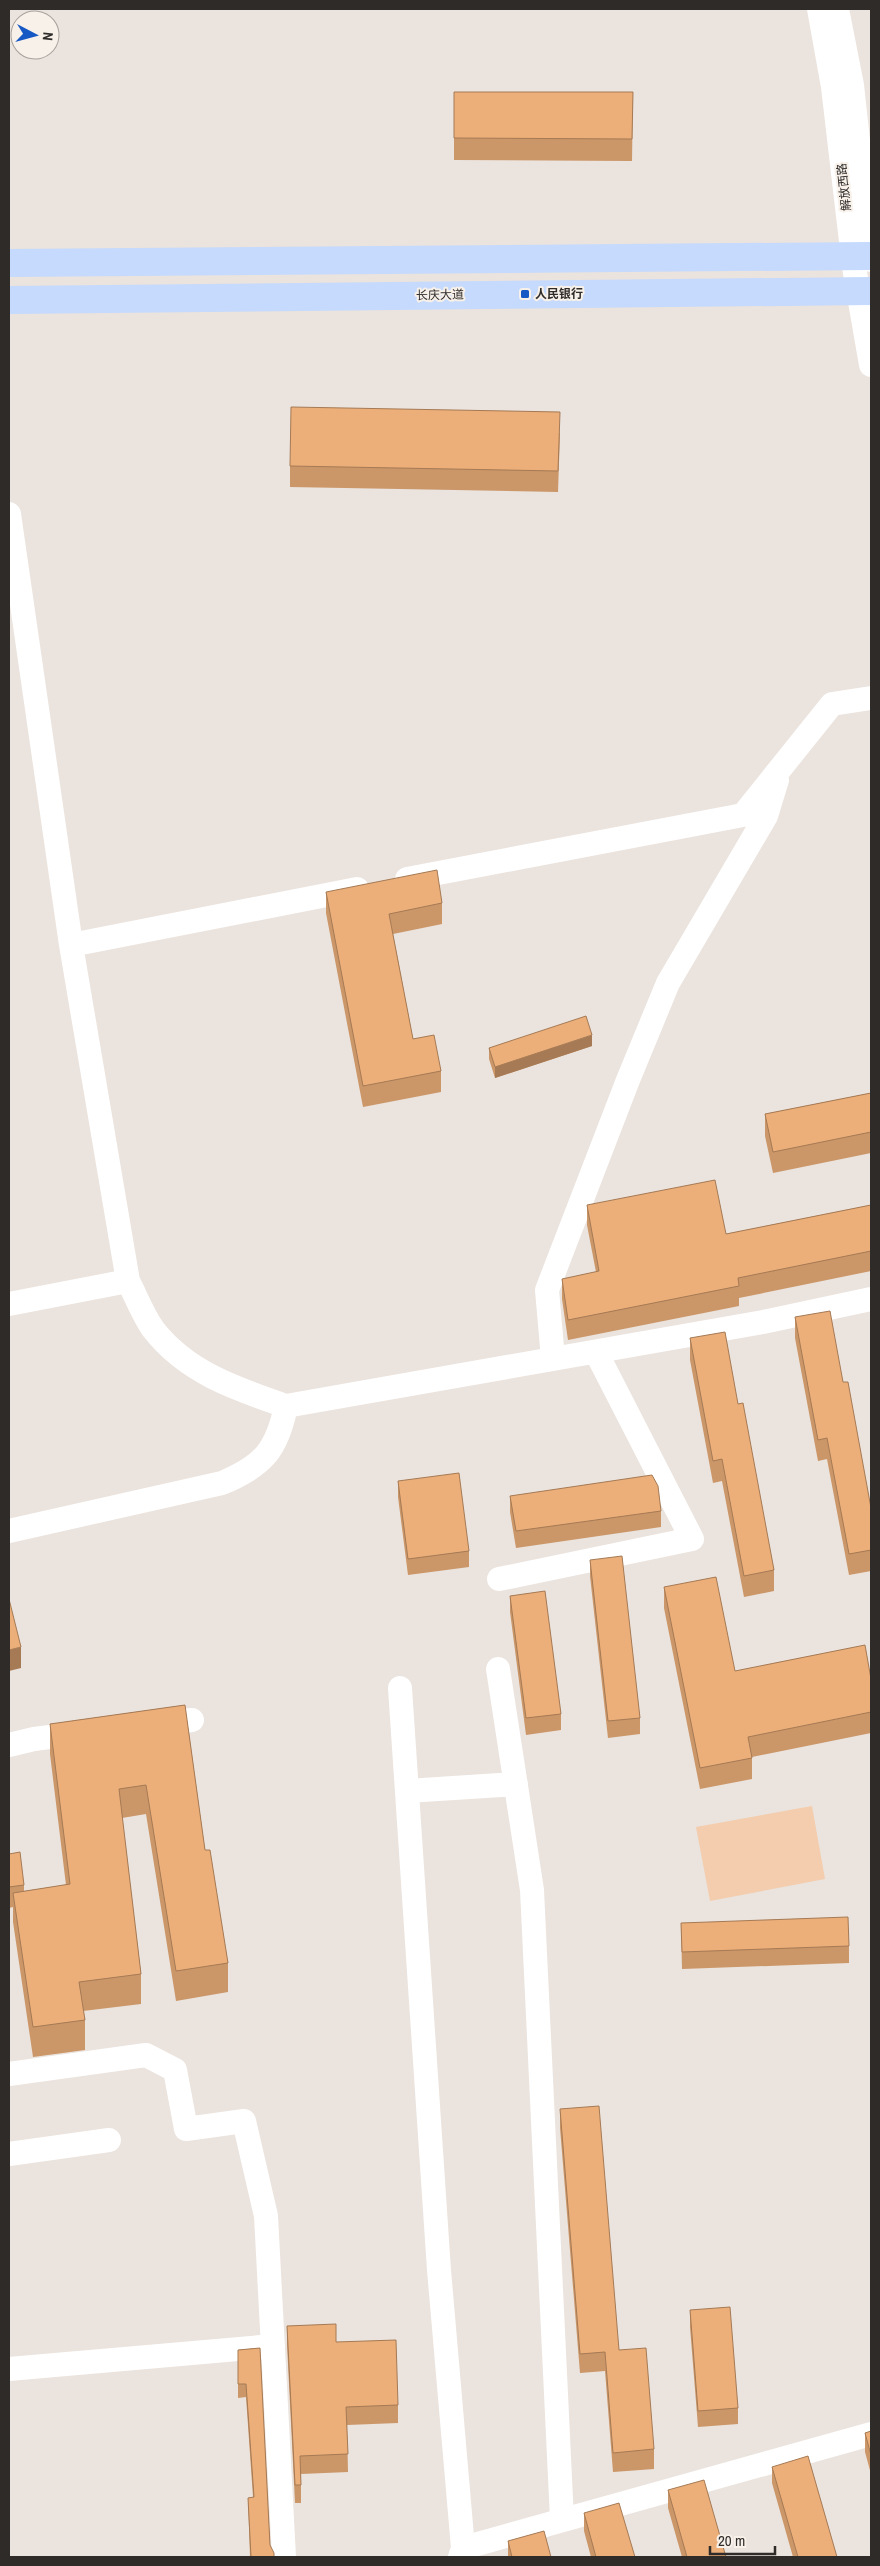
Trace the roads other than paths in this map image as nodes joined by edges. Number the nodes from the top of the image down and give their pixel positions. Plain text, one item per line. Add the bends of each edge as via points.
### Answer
1 (819, 9) edge
2 (838, 9) edge
3 (866, 257) edge
4 (9, 263) edge
5 (864, 291) edge
6 (9, 300) edge
7 (871, 365) edge
8 (9, 514) edge
9 (871, 698) edge
10 (783, 764) junction
11 (71, 944) junction
12 (128, 1281) junction
13 (871, 1299) edge
14 (9, 1304) edge
15 (596, 1352) junction
16 (553, 1359) junction
17 (286, 1406) junction
18 (9, 1531) edge
19 (499, 1580) dead end
20 (498, 1669) dead end
21 (400, 1688) dead end
22 (192, 1720) dead end
23 (132, 1727) edge
24 (103, 1730) edge
25 (9, 1745) edge
26 (516, 1784) junction
27 (407, 1791) junction
28 (9, 2074) edge
29 (108, 2140) dead end
30 (9, 2154) edge
31 (273, 2346) junction
32 (9, 2369) edge
33 (871, 2434) edge
34 (562, 2520) junction
35 (462, 2552) edge
36 (284, 2557) edge

1 - 3 street, 解放西路
2 - 3 street, 解放西路 via 852,84
3 - 4 main road
3 - 5 street, 解放西路
5 - 6 main road, 长庆大道
5 - 7 street, 解放西路
8 - 11 street
9 - 10 street via 832,704
10 - 11 street via 743,815
10 - 16 street via 766,816 668,984 628,1080 547,1290
11 - 12 street
12 - 14 street
12 - 17 street via 152,1328 190,1366 237,1390
13 - 15 street
15 - 16 street
15 - 19 street via 692,1539
16 - 17 street
17 - 18 street via 280,1432 266,1455 246,1472 222,1482
20 - 26 street
21 - 27 street
22 - 23 street
24 - 25 street
26 - 27 street
26 - 34 street via 532,1890
27 - 35 street
28 - 31 street via 146,2054 175,2070 186,2129 244,2121 266,2216
29 - 30 street
31 - 32 street
31 - 36 street
33 - 34 street
34 - 35 street

